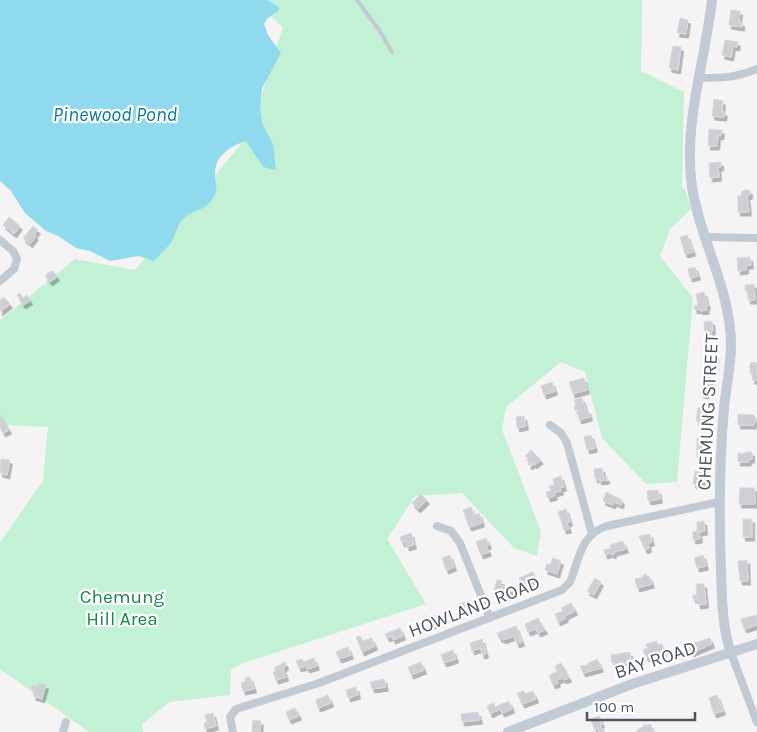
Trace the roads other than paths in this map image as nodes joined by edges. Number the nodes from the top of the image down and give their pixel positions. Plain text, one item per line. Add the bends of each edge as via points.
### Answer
1 (357, 0) edge
2 (712, 0) edge
3 (392, 52) dead end
4 (757, 69) edge
5 (698, 78) junction
6 (706, 238) junction
7 (757, 238) edge
8 (0, 240) edge
9 (0, 281) edge
10 (550, 425) dead end
11 (719, 502) junction
12 (437, 526) dead end
13 (592, 534) junction
14 (490, 618) junction
15 (757, 644) edge
16 (731, 653) junction
17 (66, 722) dead end
18 (757, 722) edge
19 (63, 732) edge
20 (233, 732) edge
21 (508, 732) edge

1 - 3 lane
2 - 5 street, CHEMUNG STREET
4 - 5 street via 725,79
5 - 6 street, CHEMUNG STREET via 690,134 690,163 694,196
6 - 7 street
6 - 11 street, CHEMUNG STREET via 727,310 730,336
8 - 9 street via 17,259 15,266
10 - 13 street via 561,433 567,443
11 - 13 street via 607,526
11 - 16 street, CHEMUNG STREET via 724,623
12 - 14 street via 450,531 460,543
13 - 14 street, HOWLAND ROAD via 581,550 566,586
14 - 20 street, HOWLAND ROAD via 319,683 236,709 230,717
15 - 16 street, BAY ROAD
16 - 18 street
16 - 21 street, BAY ROAD via 632,684
17 - 19 street

